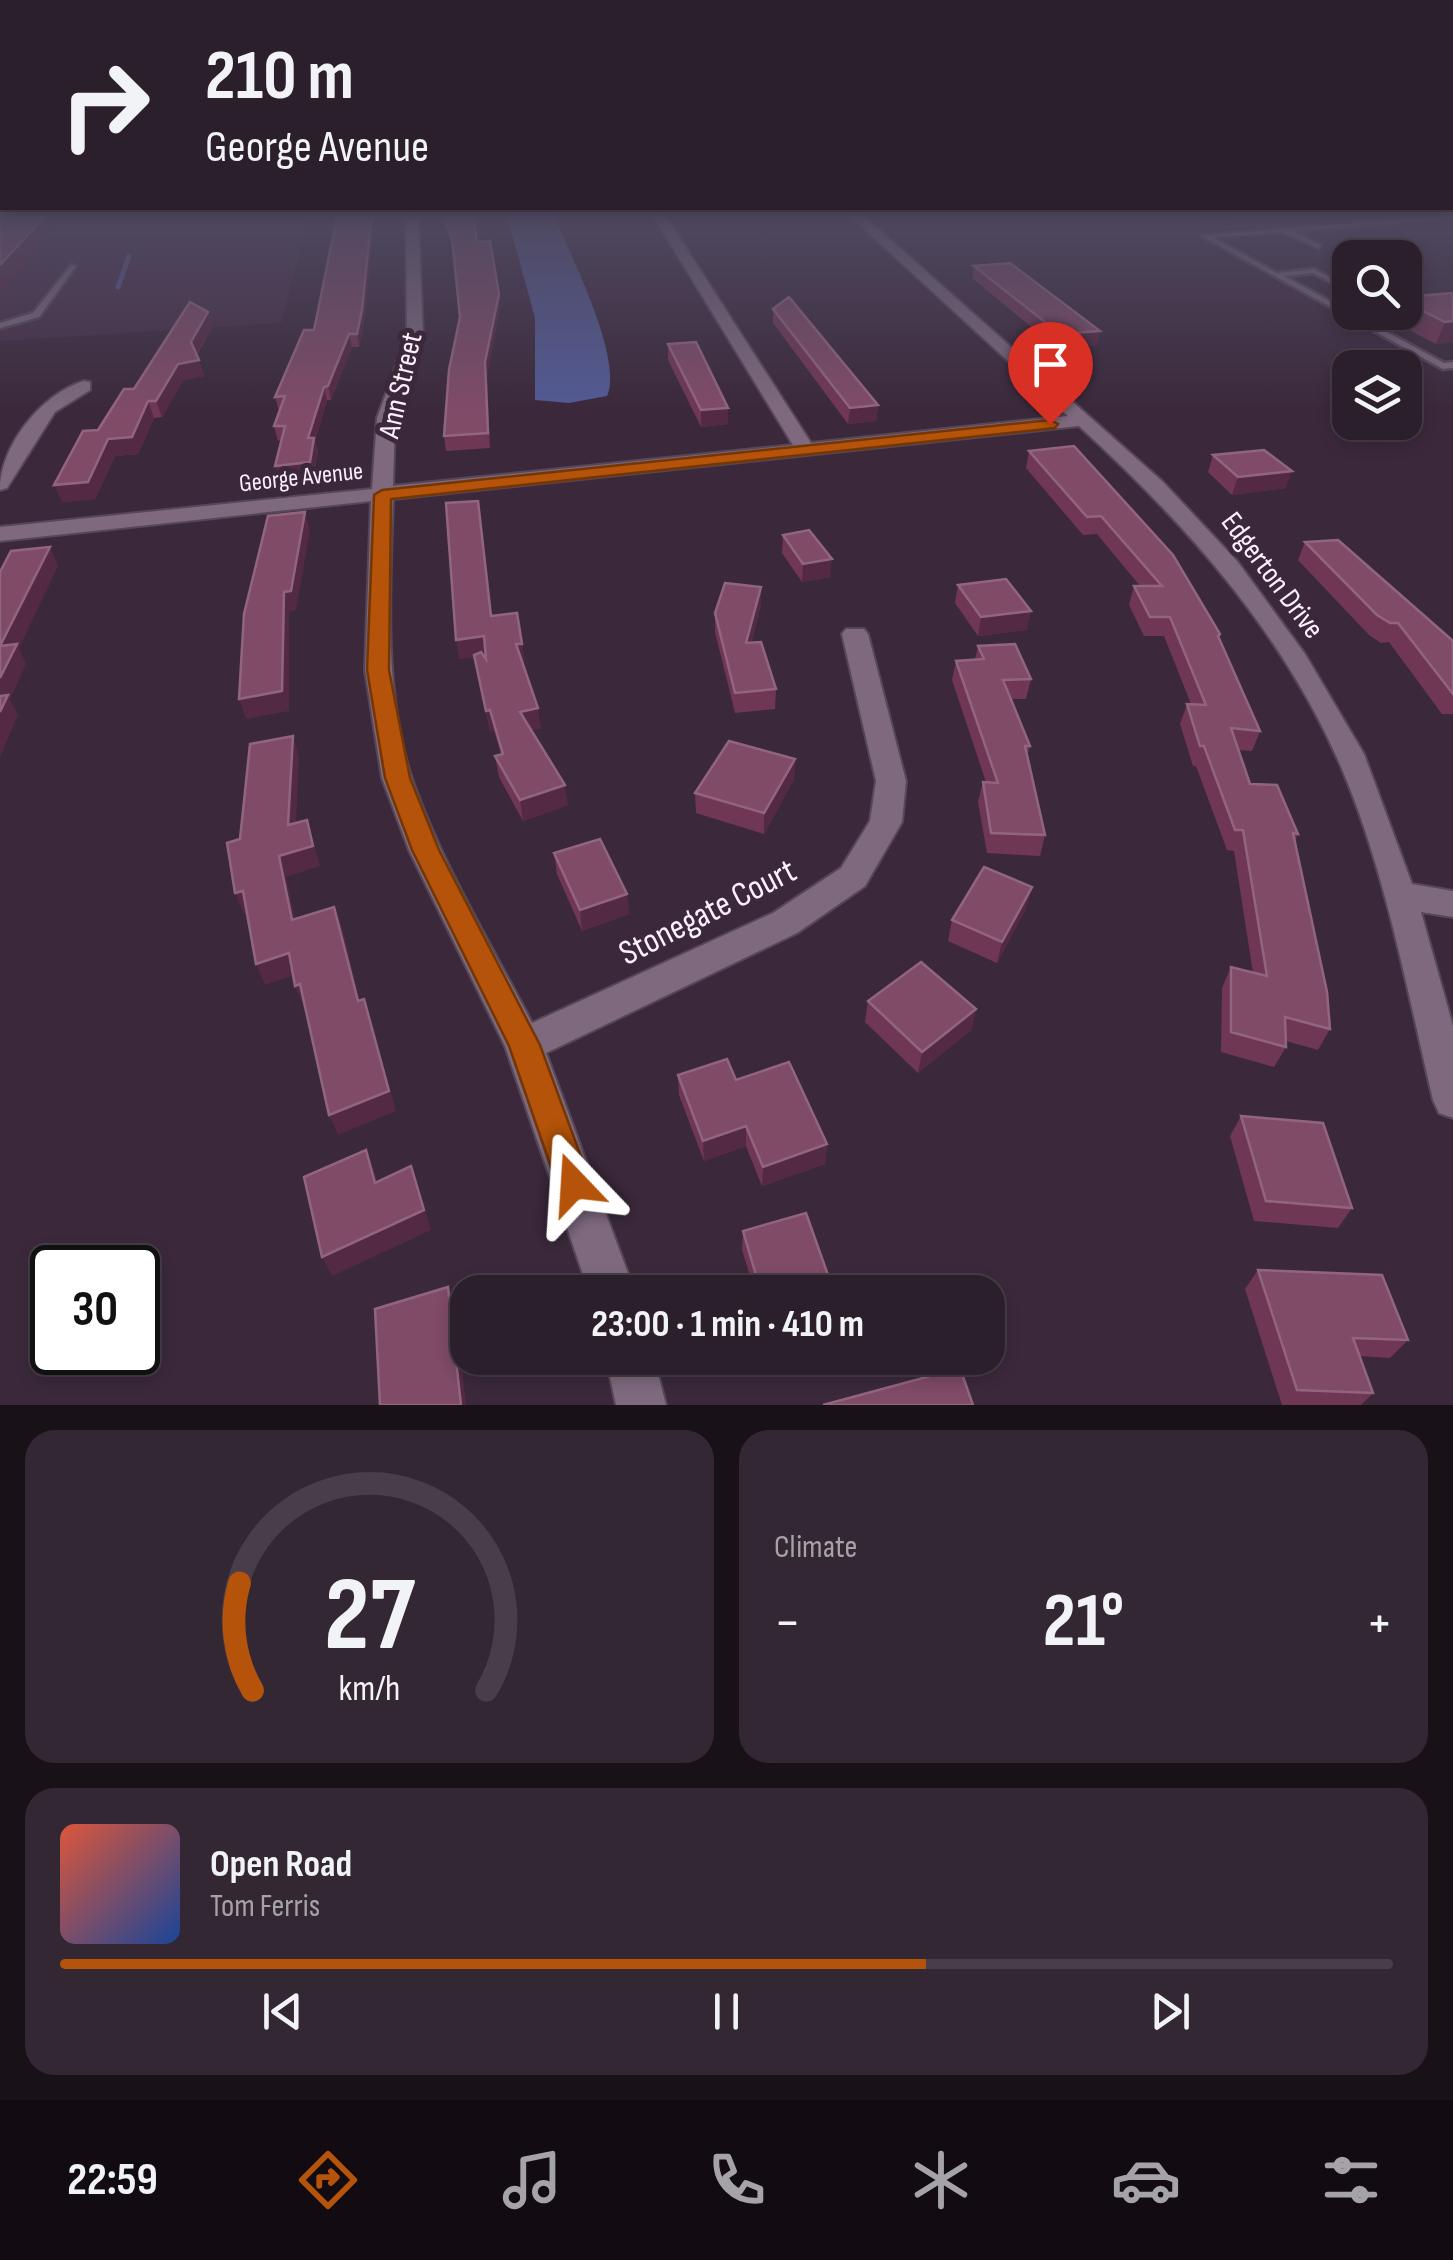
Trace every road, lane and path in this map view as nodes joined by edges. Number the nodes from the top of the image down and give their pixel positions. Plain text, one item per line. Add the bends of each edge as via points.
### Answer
1 (63, 278) edge
2 (414, 278) edge
3 (698, 278) edge
4 (925, 278) edge
5 (1283, 278) edge
6 (1332, 303) edge
7 (0, 326) edge
8 (1381, 330) edge
9 (1453, 366) edge
10 (84, 386) dead end
11 (1085, 420) junction
12 (806, 450) junction
13 (0, 484) edge
14 (382, 495) junction
15 (0, 534) edge
16 (855, 634) dead end
17 (1399, 895) junction
18 (1453, 904) edge
19 (524, 1045) junction
20 (1453, 1100) edge
21 (606, 1275) edge
22 (634, 1375) edge
23 (641, 1405) edge

1 - 7 lane via 36,314
2 - 14 street, Ann Street via 415,336 388,407
3 - 12 street
4 - 11 street, Edgerton Drive
5 - 6 lane
8 - 9 lane
10 - 13 street via 48,408
11 - 12 street, George Avenue
11 - 17 street, Edgerton Drive via 1199,527 1303,670 1358,774
12 - 14 street, George Avenue
14 - 15 street, George Avenue
14 - 19 street, Ann Street via 378,670 398,778 425,850
16 - 19 street, Stonegate Court via 891,781 886,822 853,877 785,923
17 - 18 street
17 - 20 street, Edgerton Drive
19 - 21 street, Ann Street
22 - 23 street

